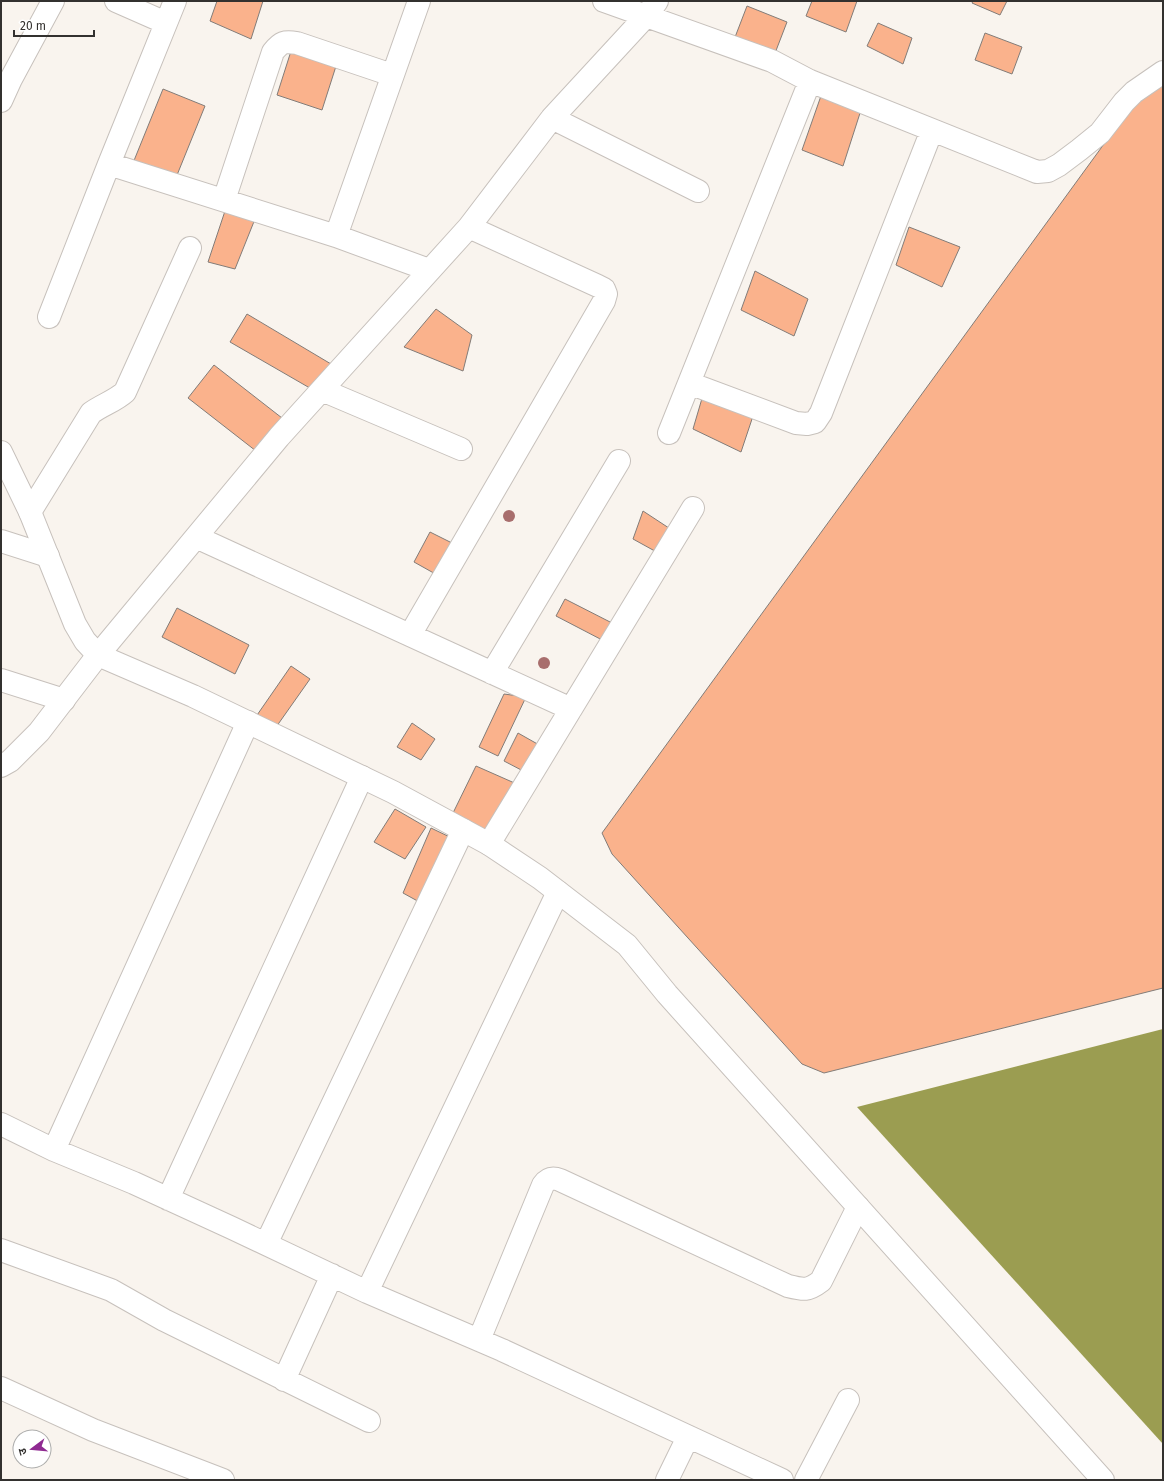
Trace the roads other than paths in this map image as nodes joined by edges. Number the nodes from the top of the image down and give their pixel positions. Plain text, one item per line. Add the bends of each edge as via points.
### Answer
1 (53, 1) edge
2 (116, 1) edge
3 (175, 1) edge
4 (419, 1) edge
5 (604, 1) edge
6 (652, 8) edge
7 (166, 23) junction
8 (1163, 72) edge
9 (392, 75) junction
10 (810, 81) junction
11 (1, 101) edge
12 (552, 118) junction
13 (932, 130) junction
14 (109, 164) junction
15 (698, 191) dead end
16 (224, 200) junction
17 (469, 227) junction
18 (336, 236) junction
19 (190, 248) dead end
20 (429, 270) junction
21 (49, 317) dead end
22 (689, 383) junction
23 (322, 390) junction
24 (669, 433) dead end
25 (461, 449) dead end
26 (1, 452) edge
27 (619, 461) dead end
28 (693, 508) dead end
29 (30, 512) junction
30 (196, 536) junction
31 (1, 541) edge
32 (48, 556) junction
33 (410, 635) junction
34 (98, 655) junction
35 (492, 673) junction
36 (1, 680) edge
37 (64, 700) junction
38 (571, 708) junction
39 (248, 722) junction
40 (1, 766) edge
41 (362, 777) junction
42 (463, 830) junction
43 (489, 844) junction
44 (558, 892) junction
45 (1, 1124) edge
46 (54, 1150) junction
47 (168, 1199) junction
48 (858, 1207) junction
49 (266, 1244) junction
50 (1, 1250) edge
51 (332, 1275) junction
52 (367, 1292) junction
53 (479, 1340) junction
54 (284, 1380) junction
55 (1, 1388) edge
56 (848, 1400) dead end
57 (369, 1421) dead end
58 (688, 1437) junction
59 (223, 1480) edge
60 (667, 1480) edge
61 (782, 1480) edge
62 (806, 1480) edge
63 (1103, 1480) edge

1 - 11 street
2 - 7 street
3 - 7 street
4 - 9 street
5 - 6 street
6 - 10 street via 772,61
6 - 12 street
7 - 14 street
8 - 13 street via 1134,92 1100,133 1048,171 1037,172
9 - 16 street via 297,43 288,41 279,44 273,52
9 - 18 street
10 - 13 street
10 - 22 street
12 - 15 street
12 - 17 street
13 - 22 street via 824,406 815,422 796,423
14 - 16 street
14 - 21 street
16 - 18 street
17 - 20 street
17 - 33 street via 598,286 604,289 606,294
18 - 20 street
19 - 29 street via 125,392 91,413
20 - 23 street
22 - 24 street
23 - 25 street
23 - 30 street via 279,436
26 - 29 street
27 - 35 street
28 - 38 street
29 - 32 street
30 - 33 street
30 - 34 street
31 - 32 street
32 - 34 street via 75,624 85,641
33 - 35 street
34 - 37 street
34 - 39 street
35 - 38 street
36 - 37 street
37 - 40 street via 39,732 10,761
38 - 43 street
39 - 41 street
39 - 46 street
41 - 42 street
41 - 47 street
42 - 43 street
42 - 49 street
43 - 44 street
44 - 48 street via 627,945 667,994
44 - 52 street
45 - 46 street
46 - 47 street
47 - 49 street
48 - 53 street via 821,1281 811,1288 800,1289 788,1286 560,1180 548,1179 543,1184
48 - 63 street
49 - 51 street
50 - 54 street via 111,1290 164,1320
51 - 52 street
51 - 54 street
52 - 53 street
53 - 58 street
54 - 57 street
55 - 59 street via 93,1430
56 - 62 street
58 - 60 street
58 - 61 street

